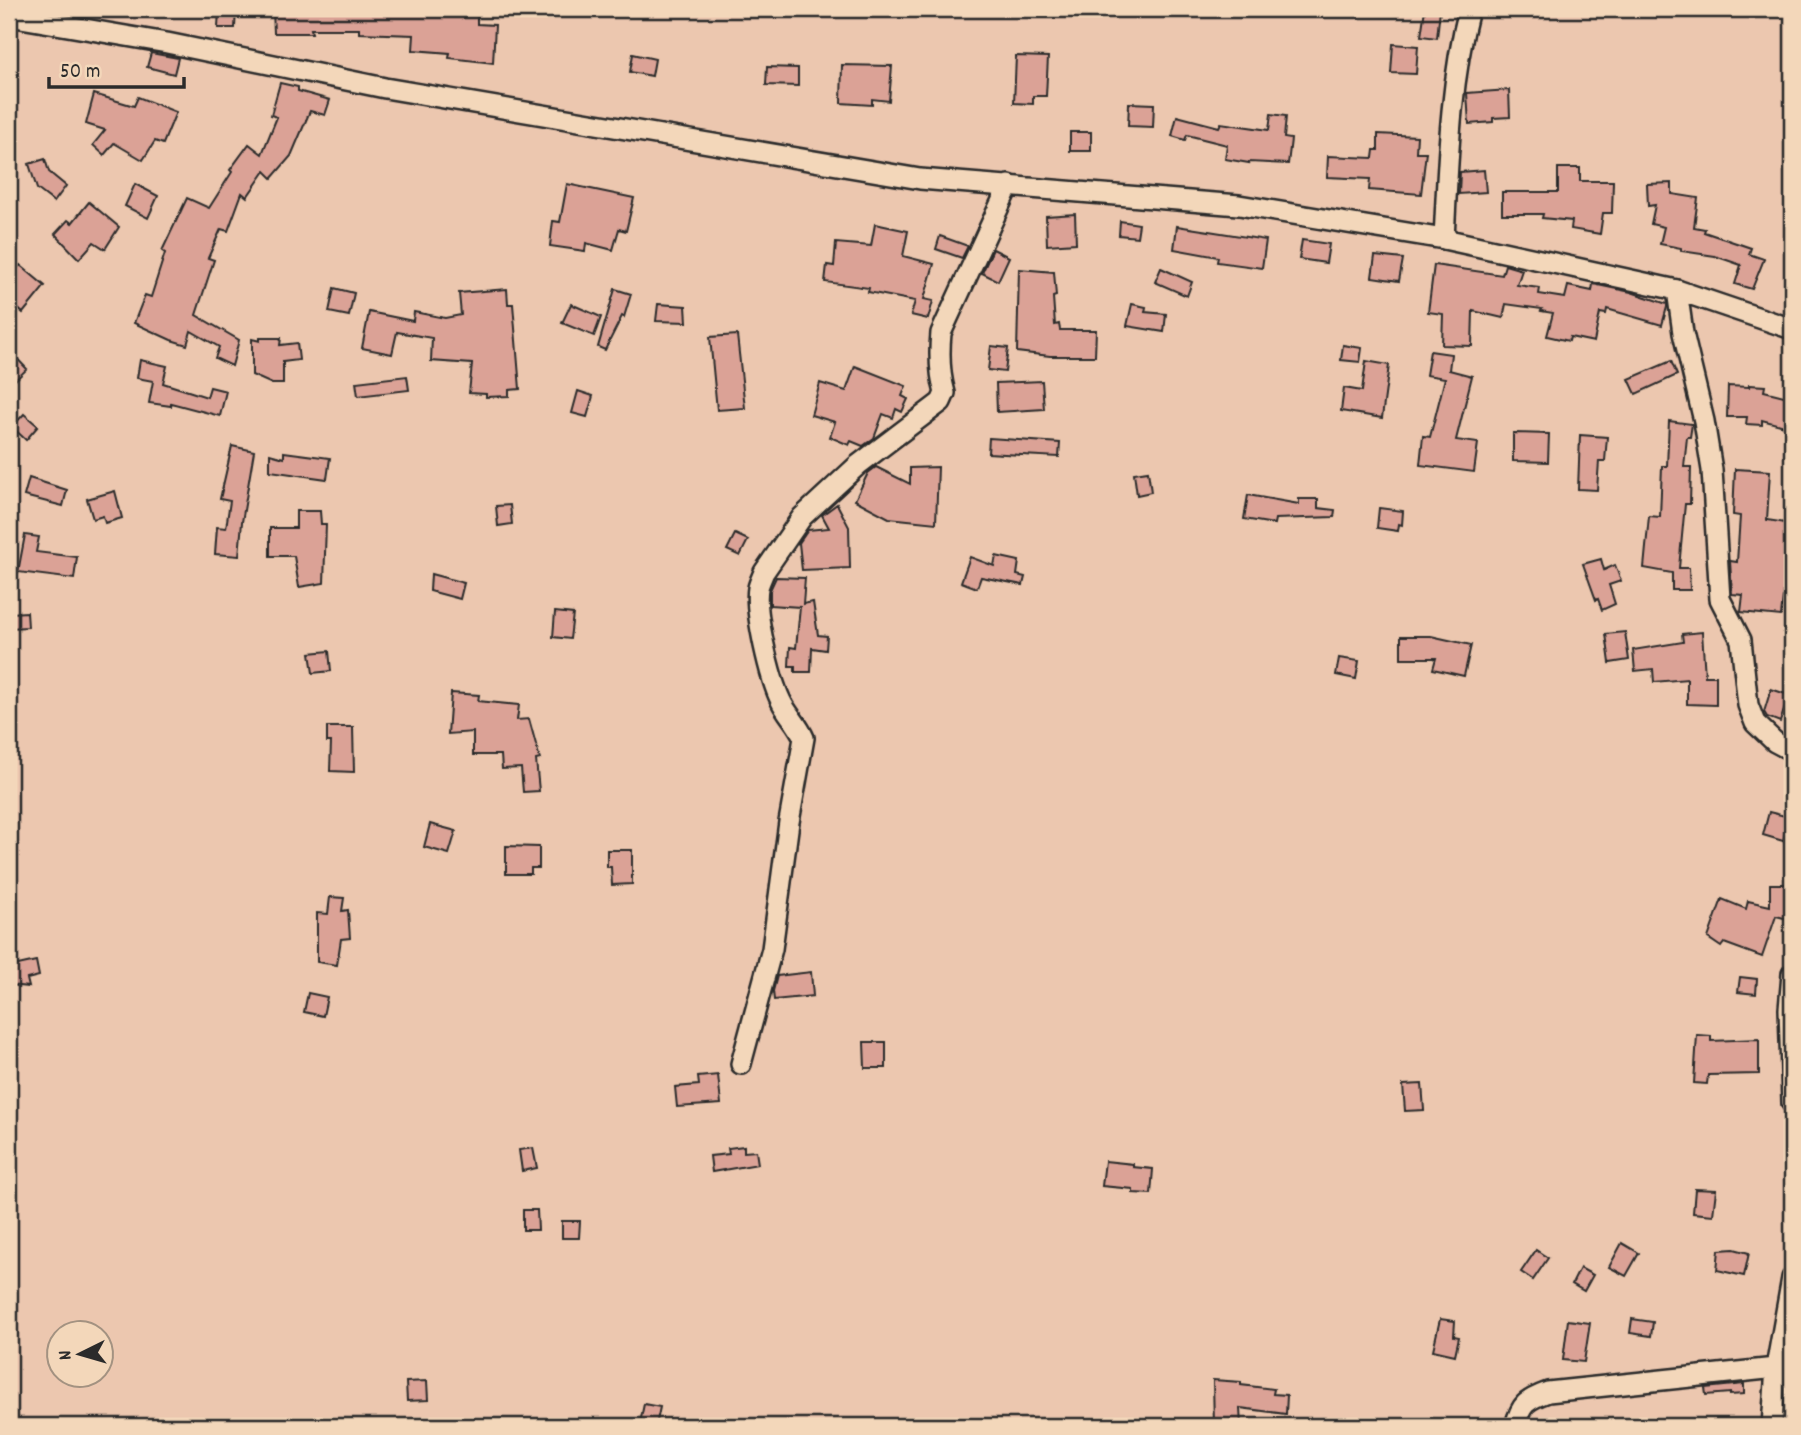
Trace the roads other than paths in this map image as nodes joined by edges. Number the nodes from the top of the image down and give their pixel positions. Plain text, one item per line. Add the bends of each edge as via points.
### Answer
1 (1469, 9) edge
2 (9, 16) edge
3 (1009, 185) junction
4 (1444, 239) junction
5 (1677, 290) junction
6 (1792, 329) edge
7 (1792, 751) edge
8 (1792, 974) edge
9 (741, 1064) dead end
10 (1792, 1103) edge
11 (1792, 1278) edge
12 (1776, 1367) junction
13 (1515, 1426) edge
14 (1772, 1426) edge

1 - 4 street via 1451,118
2 - 3 street via 385,88 906,176
3 - 4 street via 1239,205
3 - 9 street via 941,333 940,378 945,393 941,402 858,464 802,517 760,582 764,646 775,687 804,738 772,949
4 - 5 street
5 - 6 street
5 - 7 street via 1712,470 1720,599 1741,639 1748,705 1755,723
8 - 10 street via 1788,1009
11 - 12 street
12 - 13 street via 1548,1392 1530,1398 1519,1411
12 - 14 street

